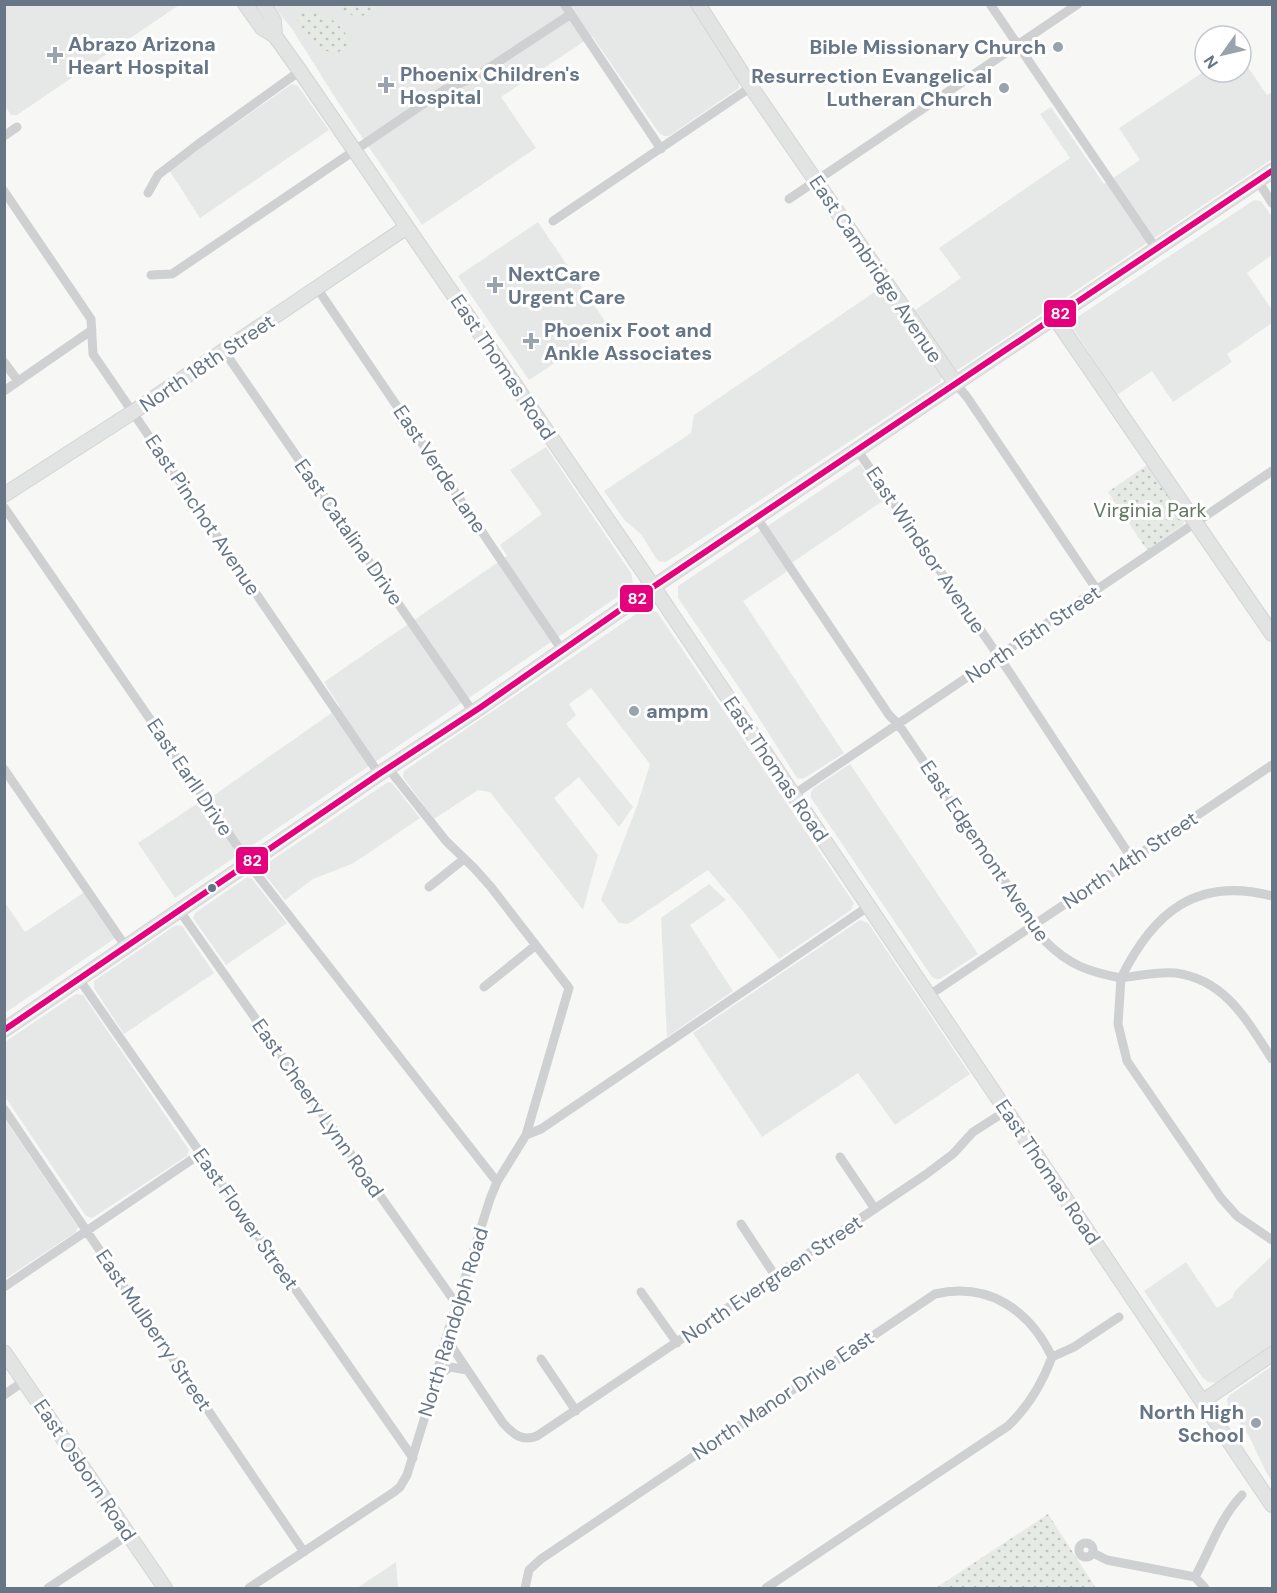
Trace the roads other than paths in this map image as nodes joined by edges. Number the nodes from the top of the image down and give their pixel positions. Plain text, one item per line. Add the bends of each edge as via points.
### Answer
1 (244, 4) edge
2 (263, 4) edge
3 (564, 4) edge
4 (698, 4) edge
5 (990, 4) edge
6 (1078, 4) edge
7 (571, 14) junction
8 (275, 36) junction
9 (1017, 45) junction
10 (300, 72) junction
11 (751, 87) junction
12 (17, 127) dead end
13 (4, 136) edge
14 (661, 148) junction
15 (354, 150) junction
16 (1272, 171) edge
17 (1258, 181) junction
18 (817, 182) junction
19 (4, 191) edge
20 (148, 193) dead end
21 (789, 200) dead end
22 (1272, 203) edge
23 (553, 221) dead end
24 (407, 227) junction
25 (1157, 250) junction
26 (151, 275) dead end
27 (317, 288) junction
28 (1055, 318) junction
29 (92, 330) junction
30 (224, 351) junction
31 (4, 362) edge
32 (18, 381) junction
33 (956, 384) junction
34 (4, 391) edge
35 (133, 412) junction
36 (858, 451) junction
37 (1272, 471) edge
38 (4, 495) edge
39 (4, 507) edge
40 (757, 518) junction
41 (1196, 523) junction
42 (653, 587) junction
43 (1097, 590) junction
44 (1272, 634) edge
45 (562, 650) junction
46 (998, 657) junction
47 (473, 712) junction
48 (899, 725) junction
49 (1272, 765) edge
50 (4, 769) edge
51 (384, 771) junction
52 (793, 795) junction
53 (464, 859) junction
54 (1132, 859) junction
55 (249, 863) junction
56 (429, 887) dead end
57 (1272, 896) edge
58 (869, 906) junction
59 (179, 910) junction
60 (1034, 925) junction
61 (536, 945) junction
62 (126, 947) junction
63 (1121, 978) junction
64 (79, 979) junction
65 (484, 987) dead end
66 (569, 988) joint
67 (928, 996) junction
68 (6, 1026) edge
69 (1272, 1059) edge
70 (4, 1109) edge
71 (1006, 1111) junction
72 (526, 1136) junction
73 (200, 1154) junction
74 (840, 1157) dead end
75 (497, 1182) junction
76 (875, 1209) junction
77 (741, 1224) dead end
78 (87, 1231) junction
79 (1272, 1240) edge
80 (776, 1277) junction
81 (4, 1287) edge
82 (641, 1292) dead end
83 (457, 1305) junction
84 (1119, 1317) dead end
85 (446, 1338) junction
86 (677, 1343) junction
87 (4, 1352) edge
88 (1272, 1354) edge
89 (1052, 1357) junction
90 (541, 1359) dead end
91 (467, 1370) junction
92 (435, 1378) junction
93 (24, 1381) junction
94 (4, 1395) edge
95 (1203, 1401) junction
96 (576, 1411) junction
97 (413, 1458) junction
98 (1242, 1495) dead end
99 (1272, 1505) edge
100 (128, 1535) junction
101 (304, 1552) junction
102 (1093, 1553) dead end
103 (1195, 1577) junction
104 (48, 1588) edge
105 (165, 1588) edge
106 (249, 1588) edge
107 (525, 1588) edge
108 (766, 1588) edge
109 (1205, 1588) edge

1 - 8 main road, East Thomas Road via 262,28
2 - 8 main road, East Thomas Road via 274,21
3 - 7 street
4 - 11 main road, East Cambridge Avenue
5 - 9 street
6 - 9 street
7 - 14 street
7 - 15 street via 475,77 444,90
8 - 10 main road, East Thomas Road
9 - 18 street
9 - 25 street
10 - 15 main road, East Thomas Road
10 - 20 street via 166,169
11 - 14 street
11 - 18 main road, East Cambridge Avenue
12 - 13 street
14 - 23 street
15 - 24 main road, East Thomas Road
15 - 26 street via 172,274
16 - 17 main road
17 - 22 street
17 - 25 main road
18 - 21 street
18 - 33 main road, East Cambridge Avenue
19 - 29 street, East Pinchot Avenue via 86,311
24 - 27 main road, North 18th Street
24 - 42 main road, East Thomas Road
25 - 28 main road
27 - 30 main road, North 18th Street
27 - 45 street, East Verde Lane
28 - 33 main road
28 - 41 main road
29 - 32 street
29 - 35 street, East Pinchot Avenue via 93,354
30 - 35 main road, North 18th Street
30 - 47 street, East Catalina Drive
31 - 32 street
32 - 34 street
33 - 36 main road
33 - 43 street, East Cambridge Avenue
35 - 38 main road, North 18th Street
35 - 51 street, East Pinchot Avenue
36 - 40 main road
36 - 46 street, East Windsor Avenue
37 - 41 street, North 15th Street
39 - 55 street, East Earll Drive
40 - 42 main road
40 - 48 street, East Edgemont Avenue
41 - 43 street, North 15th Street
41 - 44 main road
42 - 45 main road
42 - 52 main road, East Thomas Road
43 - 46 street, North 15th Street
45 - 47 main road
46 - 48 street, North 15th Street
46 - 54 street, East Windsor Avenue
47 - 51 main road
48 - 52 street, North 15th Street
48 - 60 street, East Edgemont Avenue
49 - 54 street, North 14th Street
50 - 62 street
51 - 53 street, East Pinchot Avenue
51 - 55 main road
52 - 58 main road, East Thomas Road
53 - 56 street
53 - 61 street, East Pinchot Avenue
54 - 60 street, North 14th Street
55 - 59 main road
55 - 75 street, East Earll Drive
57 - 63 street via 1257,892 1202,895 1176,907 1139,944
58 - 67 main road, East Thomas Road
58 - 72 street
59 - 62 main road
59 - 83 street, East Cheery Lynn Road
60 - 63 street, East Edgemont Avenue via 1067,960
60 - 67 street, North 14th Street
61 - 65 street
61 - 66 street, East Pinchot Avenue
62 - 64 main road
63 - 69 street via 1174,973 1208,983 1221,990 1236,1007
63 - 79 street via 1118,1024 1127,1061 1221,1198 1237,1216
64 - 68 main road
64 - 73 street, East Flower Street
66 - 72 street, North Randolph Road
67 - 71 main road, East Thomas Road
70 - 78 street, East Mulberry Street
71 - 76 street, North Evergreen Street
71 - 95 main road, East Thomas Road
72 - 75 street, North Randolph Road
73 - 78 street
73 - 97 street, East Flower Street
74 - 76 street
75 - 83 street, North Randolph Road
76 - 80 street, North Evergreen Street
77 - 80 street
78 - 81 street
78 - 101 street, East Mulberry Street
80 - 86 street, North Evergreen Street
82 - 86 street
83 - 85 street, North Randolph Road
84 - 89 street
85 - 91 street
85 - 92 street, North Randolph Road
86 - 96 street, North Evergreen Street
87 - 93 main road, East Osborn Road
88 - 95 main road
89 - 107 street, North Manor Drive East via 1028,1321 1010,1305 979,1293 935,1294 541,1559 529,1570
89 - 108 street via 1035,1393 1008,1426
90 - 96 street
91 - 92 street via 450,1367
91 - 96 street, North Evergreen Street via 512,1433 523,1438 546,1432
92 - 97 street, North Randolph Road
93 - 94 street
93 - 100 main road, East Osborn Road
95 - 99 main road, East Thomas Road
97 - 101 street, North Randolph Road via 400,1487
98 - 103 street via 1228,1511
100 - 104 street
100 - 105 main road, East Osborn Road
101 - 106 street, North Randolph Road
102 - 103 street via 1107,1560
103 - 109 street

